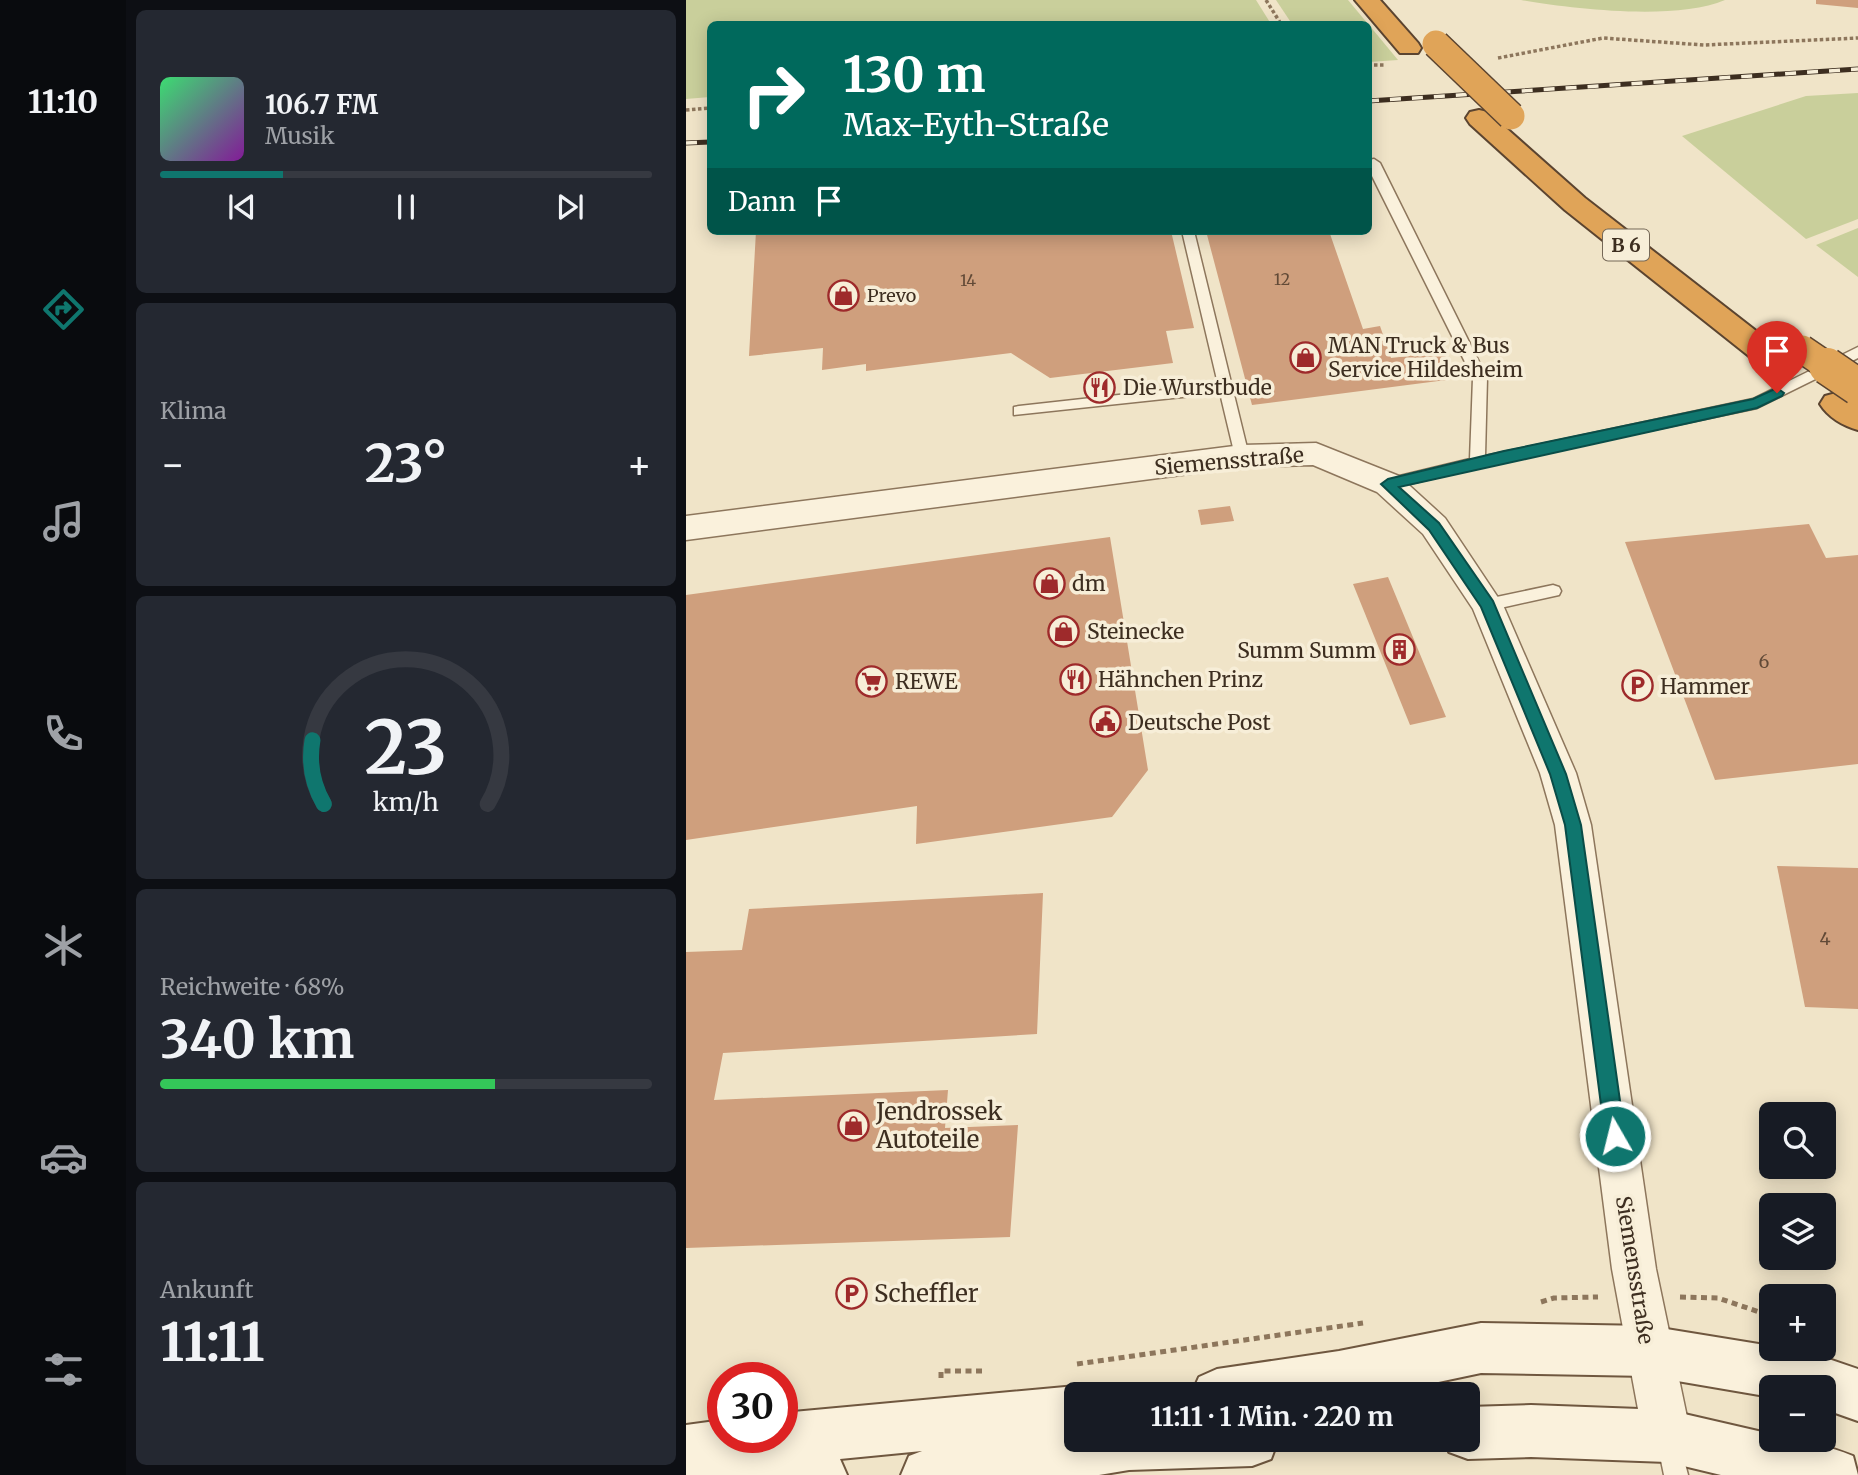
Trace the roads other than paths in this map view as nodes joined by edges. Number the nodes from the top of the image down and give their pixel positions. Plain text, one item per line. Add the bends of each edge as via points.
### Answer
1 (1367, 0) edge
2 (1395, 0) edge
3 (1372, 163) edge
4 (1189, 235) edge
5 (1858, 352) edge
6 (1791, 357) junction
7 (1225, 388) junction
8 (1851, 404) edge
9 (1019, 411) dead end
10 (1242, 456) junction
11 (1477, 463) junction
12 (1388, 484) junction
13 (686, 528) edge
14 (1553, 591) dead end
15 (1488, 605) junction
16 (1648, 1351) junction
17 (1305, 1382) edge
18 (1858, 1395) edge
19 (1064, 1413) edge
20 (1480, 1433) edge
21 (686, 1451) edge
22 (1077, 1452) edge
23 (1672, 1455) edge
24 (686, 1464) edge
25 (820, 1475) edge
26 (928, 1475) edge
27 (1834, 1475) edge

1 - 6 highway, B 6 via 1403,56 1575,204
2 - 6 highway, B 6, bridge via 1511,116 1707,279
3 - 11 lane via 1480,378
4 - 7 lane
5 - 11 lane via 1757,403
6 - 8 highway, B 6
7 - 9 lane
7 - 10 lane
10 - 12 street, Siemensstraße via 1316,454
10 - 13 street, Siemensstraße
11 - 12 lane
12 - 15 street, Siemensstraße via 1434,526
14 - 15 lane
15 - 16 street, Siemensstraße via 1558,774 1573,825
16 - 17 street via 1481,1348
16 - 18 street via 1808,1378
16 - 23 street, Siemensstraße
19 - 21 street via 882,1427
20 - 23 street via 1531,1431
22 - 26 street
23 - 27 street
24 - 25 street

